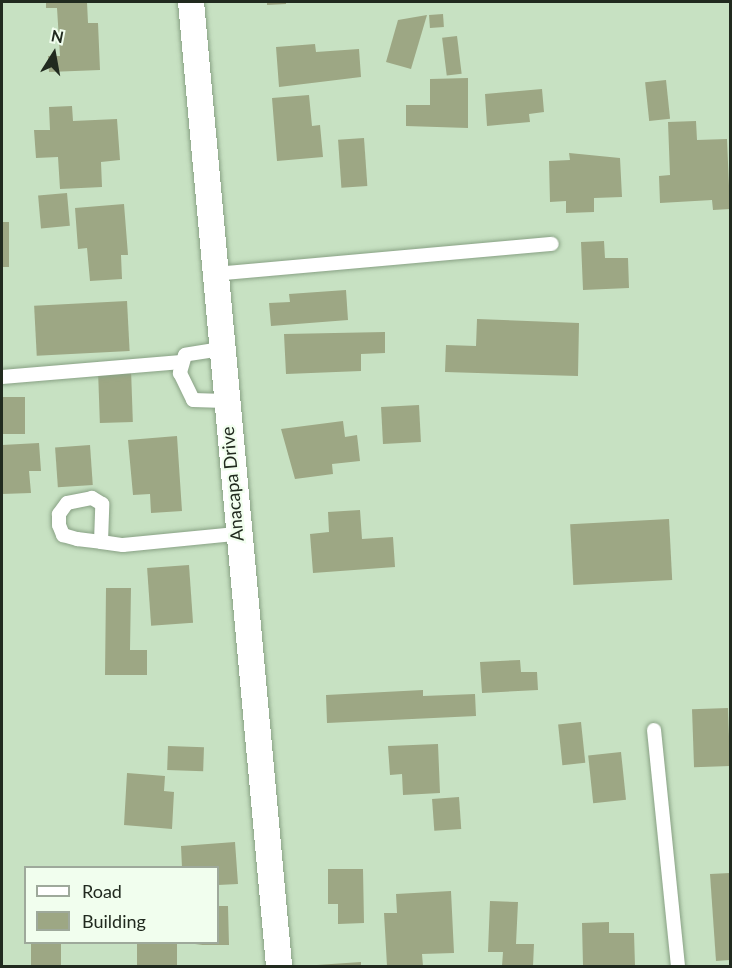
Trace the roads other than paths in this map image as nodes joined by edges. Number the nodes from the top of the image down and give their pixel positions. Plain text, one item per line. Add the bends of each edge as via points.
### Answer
1 (191, 2) edge
2 (552, 244) dead end
3 (214, 274) junction
4 (221, 350) junction
5 (181, 362) junction
6 (2, 377) edge
7 (225, 401) junction
8 (236, 534) junction
9 (101, 542) dead end
10 (654, 730) dead end
11 (273, 965) edge
12 (678, 966) edge

1 - 3 street, Anacapa Drive
2 - 3 lane
3 - 4 street, Anacapa Drive
4 - 5 lane via 190,353
4 - 7 street, Anacapa Drive
5 - 6 lane
5 - 7 lane via 180,373 193,400
7 - 8 street, Anacapa Drive
8 - 9 lane via 123,545
8 - 11 street, Anacapa Drive
10 - 12 lane

